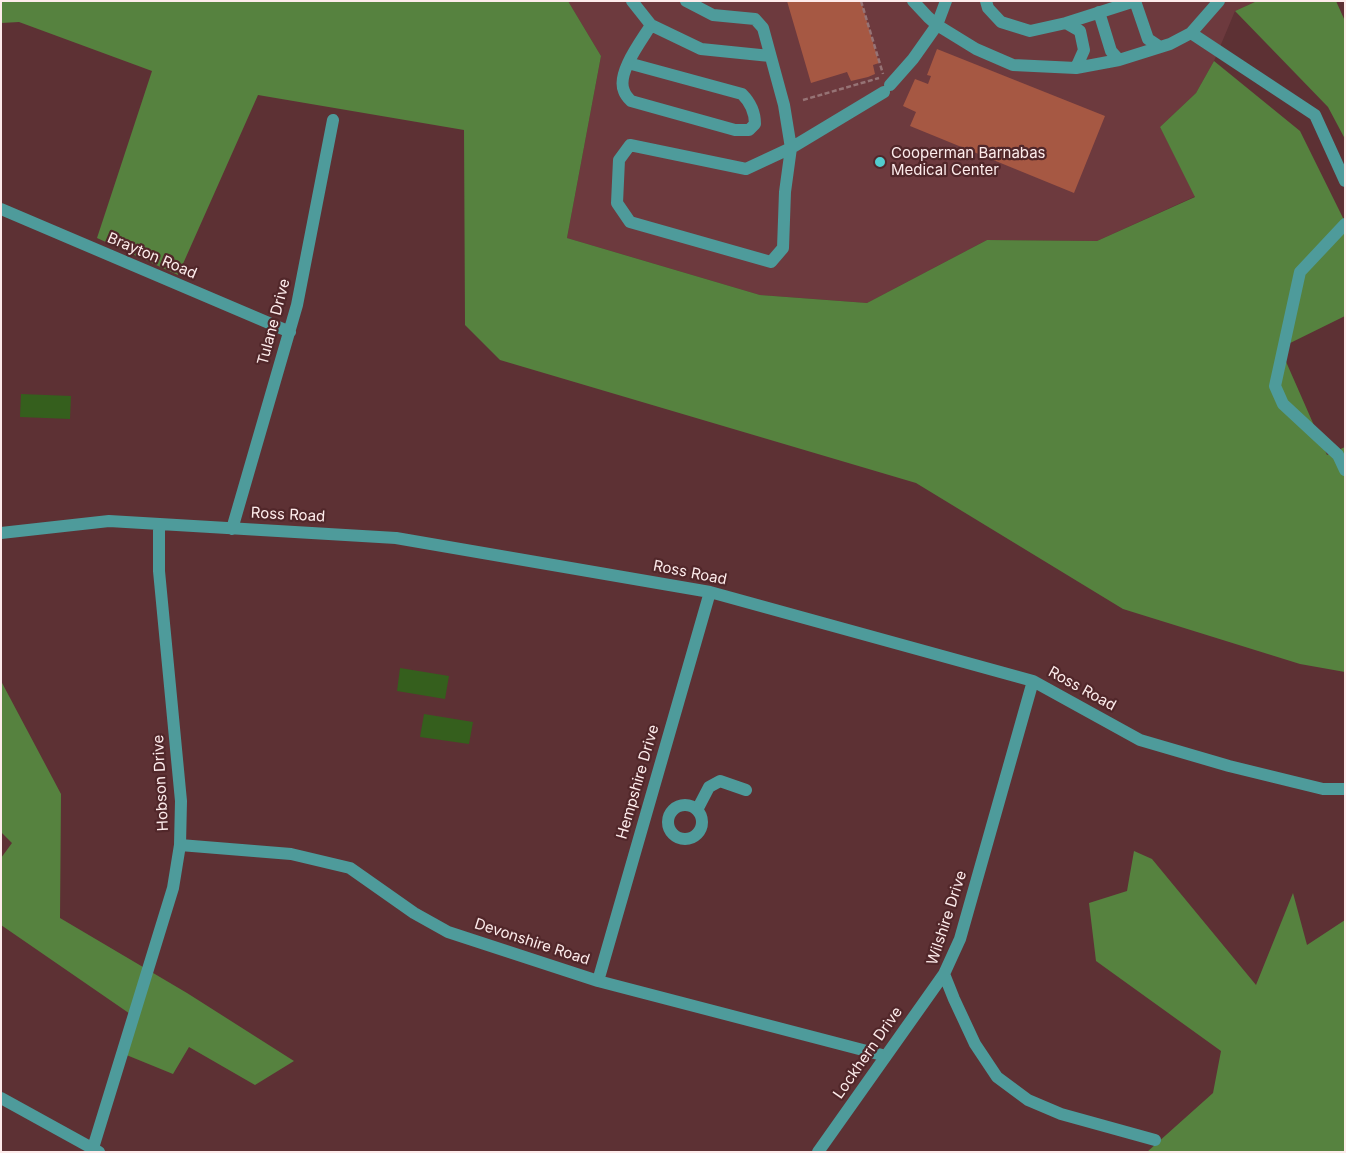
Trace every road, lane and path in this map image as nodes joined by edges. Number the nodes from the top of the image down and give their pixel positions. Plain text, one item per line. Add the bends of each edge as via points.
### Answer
1 (632, 1) edge
2 (686, 1) edge
3 (861, 1) edge
4 (913, 1) edge
5 (946, 1) edge
6 (986, 1) edge
7 (1135, 1) edge
8 (1219, 1) edge
9 (1099, 12) junction
10 (1066, 23) junction
11 (651, 25) junction
12 (937, 25) junction
13 (1191, 32) junction
14 (1160, 47) junction
15 (770, 56) junction
16 (1119, 60) junction
17 (628, 63) junction
18 (1076, 68) junction
19 (803, 100) dead end
20 (333, 120) dead end
21 (791, 148) junction
22 (1345, 181) edge
23 (1, 209) edge
24 (1345, 224) edge
25 (290, 332) junction
26 (1345, 470) edge
27 (159, 524) junction
28 (232, 528) junction
29 (1, 532) edge
30 (710, 592) junction
31 (1033, 681) junction
32 (746, 790) dead end
33 (1345, 790) edge
34 (697, 810) junction
35 (646, 813) junction
36 (667, 819) junction
37 (180, 845) junction
38 (944, 974) junction
39 (598, 981) junction
40 (886, 1056) junction
41 (1, 1098) edge
42 (1155, 1140) dead end
43 (96, 1150) edge
44 (818, 1152) edge

1 - 11 street
2 - 15 street via 713,15 755,19 762,28
3 - 19 path via 883,77
4 - 12 street
5 - 12 street
6 - 10 street via 1001,22 1030,31
7 - 9 street
7 - 14 street via 1148,39
8 - 13 street
9 - 10 street
9 - 16 street via 1111,51
10 - 18 street via 1080,31 1084,50
11 - 15 street via 701,49
11 - 17 street
12 - 18 street via 976,49 1013,65
12 - 21 street via 887,89
13 - 14 street
13 - 22 street via 1315,115
14 - 16 street
15 - 21 street via 784,105
16 - 18 street
17 - 17 street via 623,89 631,101 736,130 749,130 755,124 755,115 742,94
20 - 25 street, Tulane Drive
21 - 21 street via 785,192 784,248 771,262 630,222 617,203 619,160 630,145 746,169
23 - 25 street, Brayton Road
24 - 26 street via 1300,272 1275,386 1283,404 1338,455
25 - 28 street, Tulane Drive
27 - 28 street, Ross Road
27 - 29 street, Ross Road via 109,522
27 - 37 street, Hobson Drive via 160,570 182,801
28 - 30 street, Ross Road via 396,538
30 - 31 street, Ross Road
30 - 35 street, Hempshire Drive
31 - 33 street, Ross Road via 1140,740 1276,778 1324,789
31 - 38 street, Wilshire Drive via 960,939
32 - 34 street via 720,781 709,787
34 - 36 street via 683,805 673,809
34 - 36 street via 702,824 693,837 677,837 669,829
35 - 36 street
35 - 39 street, Hempshire Drive
37 - 39 street, Devonshire Road via 291,854 350,868 414,913 448,932
37 - 43 street, Hobson Drive via 173,888
38 - 40 street, Lockhern Drive
38 - 42 street, Wilshire Drive via 975,1044 997,1077 1028,1100 1061,1114
39 - 40 street, Devonshire Road
40 - 44 street, Lockhern Drive
41 - 43 street

